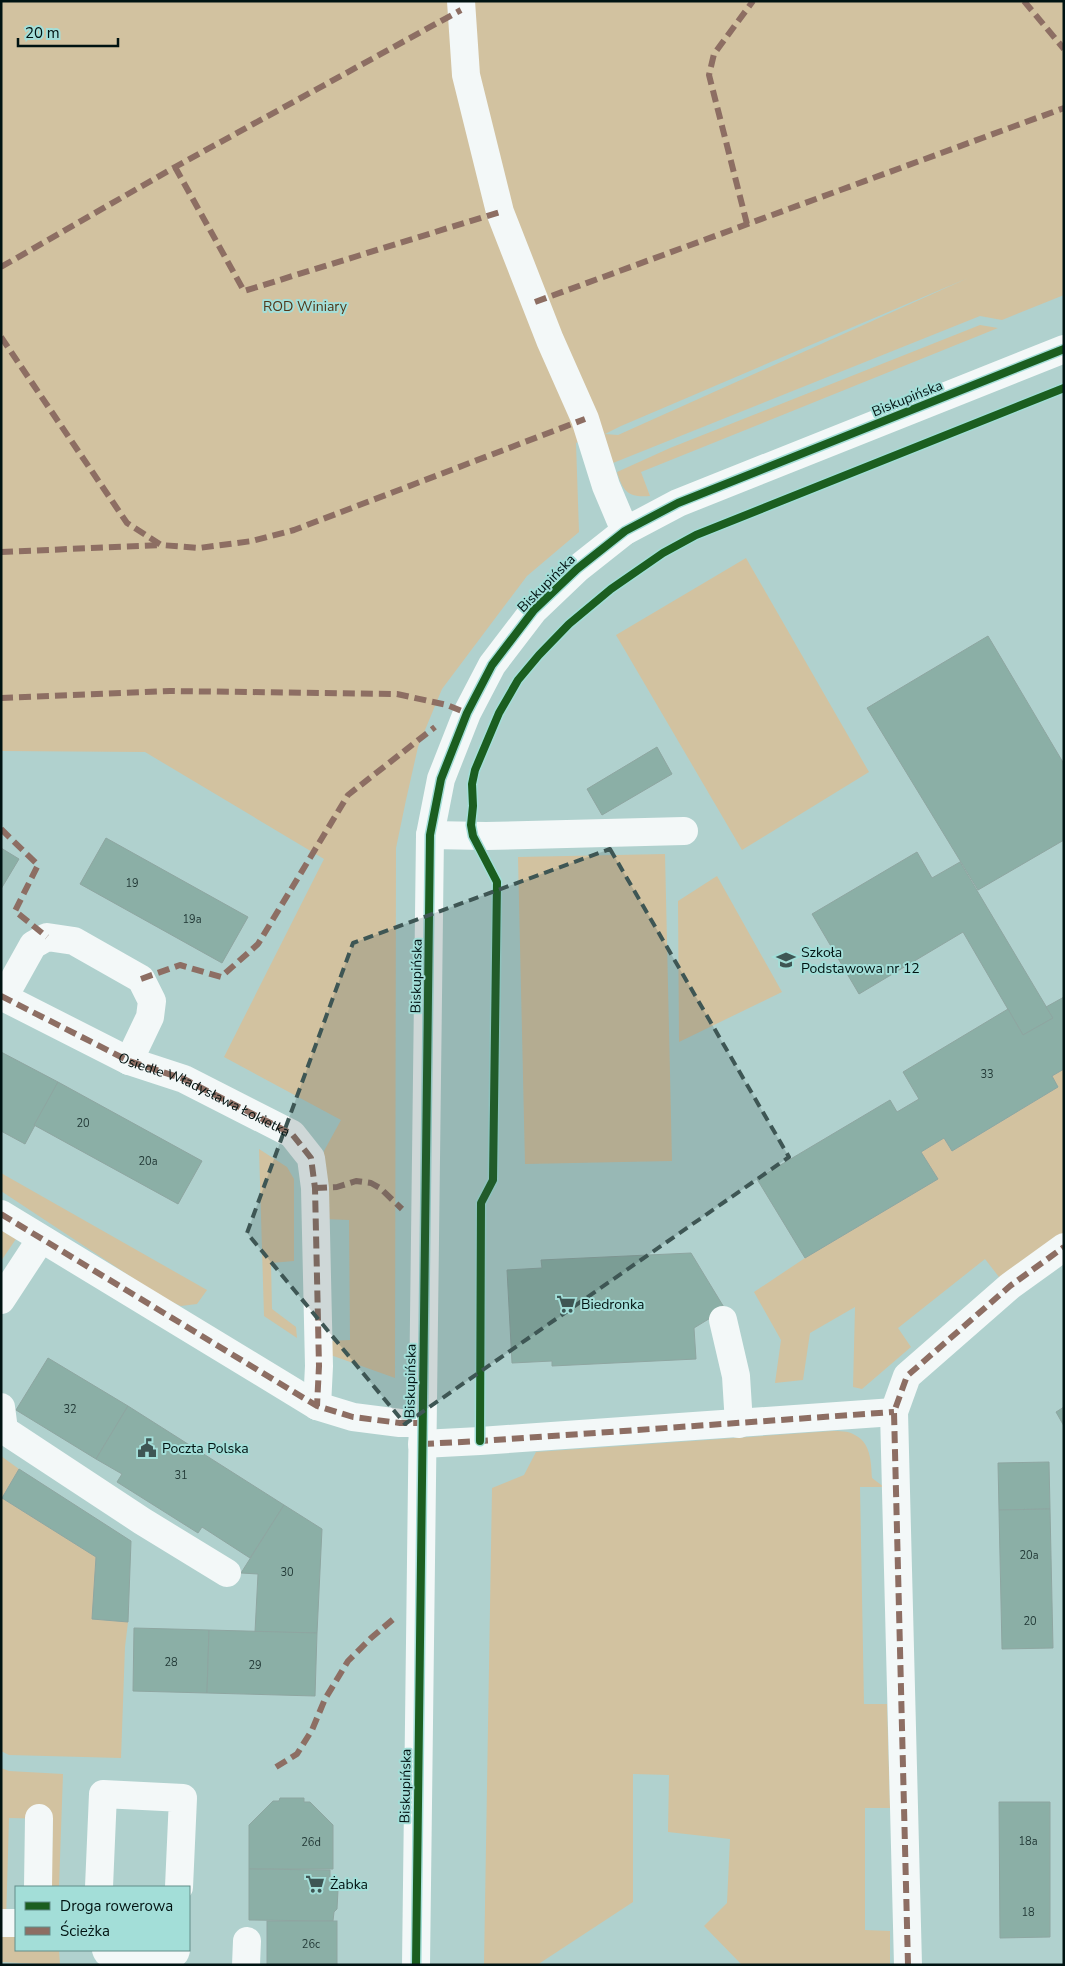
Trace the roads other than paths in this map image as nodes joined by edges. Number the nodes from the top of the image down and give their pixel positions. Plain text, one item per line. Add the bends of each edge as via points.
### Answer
1 (463, 4) edge
2 (1064, 349) edge
3 (625, 531) junction
4 (684, 831) dead end
5 (430, 835) junction
6 (3, 996) edge
7 (129, 1061) junction
8 (1, 1214) edge
9 (41, 1239) junction
10 (1064, 1247) edge
11 (1, 1300) edge
12 (723, 1320) dead end
13 (318, 1406) junction
14 (1, 1407) edge
15 (894, 1412) junction
16 (739, 1424) junction
17 (422, 1434) junction
18 (227, 1573) dead end
19 (39, 1818) dead end
20 (38, 1886) edge
21 (99, 1886) edge
22 (179, 1886) edge
23 (1, 1922) edge
24 (15, 1923) edge
25 (106, 1951) edge
26 (176, 1951) edge
27 (416, 1965) edge
28 (908, 1965) edge

1 - 3 street via 466,75 500,212 585,419 606,486
2 - 3 street, Biskupińska via 678,503
3 - 5 street, Biskupińska via 577,568 534,610 492,664 467,713 441,779
4 - 5 street
5 - 17 street, Biskupińska
6 - 7 street, Osiedle Władysława Łokietka
6 - 7 street via 33,945 47,937 74,941 141,979 152,1001 150,1017
7 - 13 street, Osiedle Władysława Łokietka via 184,1079 292,1134 311,1158 315,1188
8 - 9 street
9 - 11 street
9 - 13 street
10 - 15 street via 1010,1286 907,1376
12 - 16 street via 736,1376
13 - 17 street via 353,1417 400,1423
14 - 18 street via 4,1430
15 - 16 street
15 - 28 street
16 - 17 street
17 - 27 street, Biskupińska
19 - 20 street
21 - 22 street via 103,1794 183,1798
23 - 24 street
25 - 26 street

